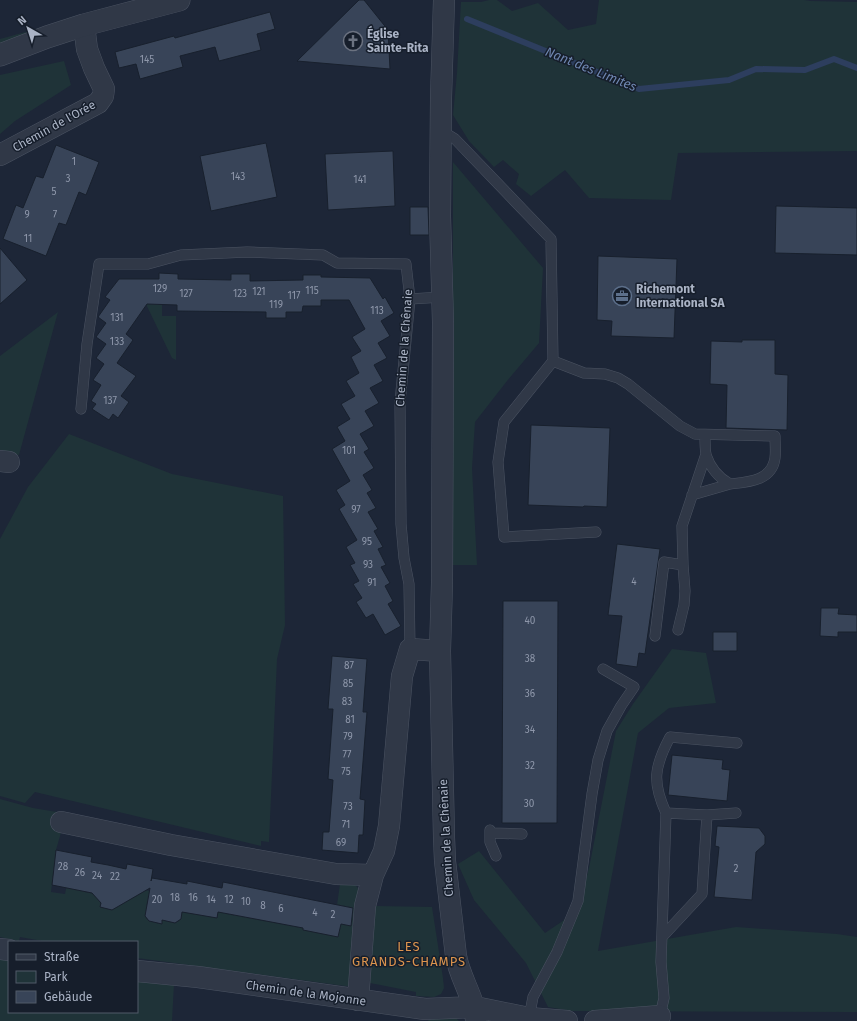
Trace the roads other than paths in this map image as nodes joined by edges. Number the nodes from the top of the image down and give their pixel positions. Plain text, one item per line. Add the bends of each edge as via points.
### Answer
1 (179, 0) edge
2 (444, 0) edge
3 (84, 25) junction
4 (0, 55) edge
5 (442, 131) junction
6 (0, 155) edge
7 (442, 297) junction
8 (410, 298) junction
9 (553, 361) junction
10 (81, 409) dead end
11 (705, 435) junction
12 (706, 454) junction
13 (730, 484) junction
14 (692, 495) junction
15 (596, 532) dead end
16 (682, 564) junction
17 (678, 630) dead end
18 (655, 636) dead end
19 (410, 649) junction
20 (440, 652) junction
21 (603, 669) dead end
22 (737, 743) dead end
23 (666, 813) junction
24 (736, 813) dead end
25 (707, 816) junction
26 (61, 822) dead end
27 (522, 834) dead end
28 (496, 856) dead end
29 (373, 875) junction
30 (662, 937) junction
31 (138, 971) edge
32 (358, 1000) junction
33 (476, 1014) edge
34 (660, 1016) joint
35 (529, 1018) junction
36 (567, 1021) edge
37 (600, 1021) edge

1 - 3 street
2 - 5 street, Chemin de la Chênaie
3 - 4 street
3 - 6 street, Chemin de l'Orée via 87,49 104,89 103,96 98,103
5 - 7 street, Chemin de la Chênaie
5 - 9 lane via 455,139 551,240
7 - 8 lane
7 - 20 street, Chemin de la Chênaie
8 - 10 lane, Chemin de la Chênaie via 406,264 337,263 323,255 248,252 182,255 148,264 99,264 87,344
8 - 19 lane, Chemin de la Chênaie via 400,410 401,524 409,584
9 - 11 lane via 584,373 605,374 618,378 680,426 695,434
9 - 15 lane via 504,422 498,462 504,537
11 - 12 lane
11 - 13 lane via 775,436 775,460 769,472 759,479
12 - 13 lane via 716,472
12 - 14 lane
13 - 14 lane
14 - 16 lane via 682,526
16 - 17 lane via 685,591
16 - 18 lane via 664,562
19 - 20 street
19 - 29 street, Chemin de la Chênaie via 402,676 389,826 384,851
20 - 33 street, Chemin de la Chênaie via 445,861 457,963
21 - 35 lane via 634,687 607,731 598,760 592,794 578,901 557,952 532,997
22 - 23 lane via 670,737 660,758 656,782
23 - 25 lane
23 - 30 lane
24 - 25 lane
25 - 30 lane via 702,894
26 - 29 street via 171,845 336,874
27 - 28 lane via 490,831 490,842
29 - 32 street, Chemin de la Chênaie via 365,906
30 - 34 lane via 664,998
31 - 32 street, Chemin de la Mojonne
32 - 33 street, Chemin de la Mojonne
33 - 35 street, Chemin de la Mojonne
34 - 37 street
35 - 36 street, Chemin de la Mojonne

